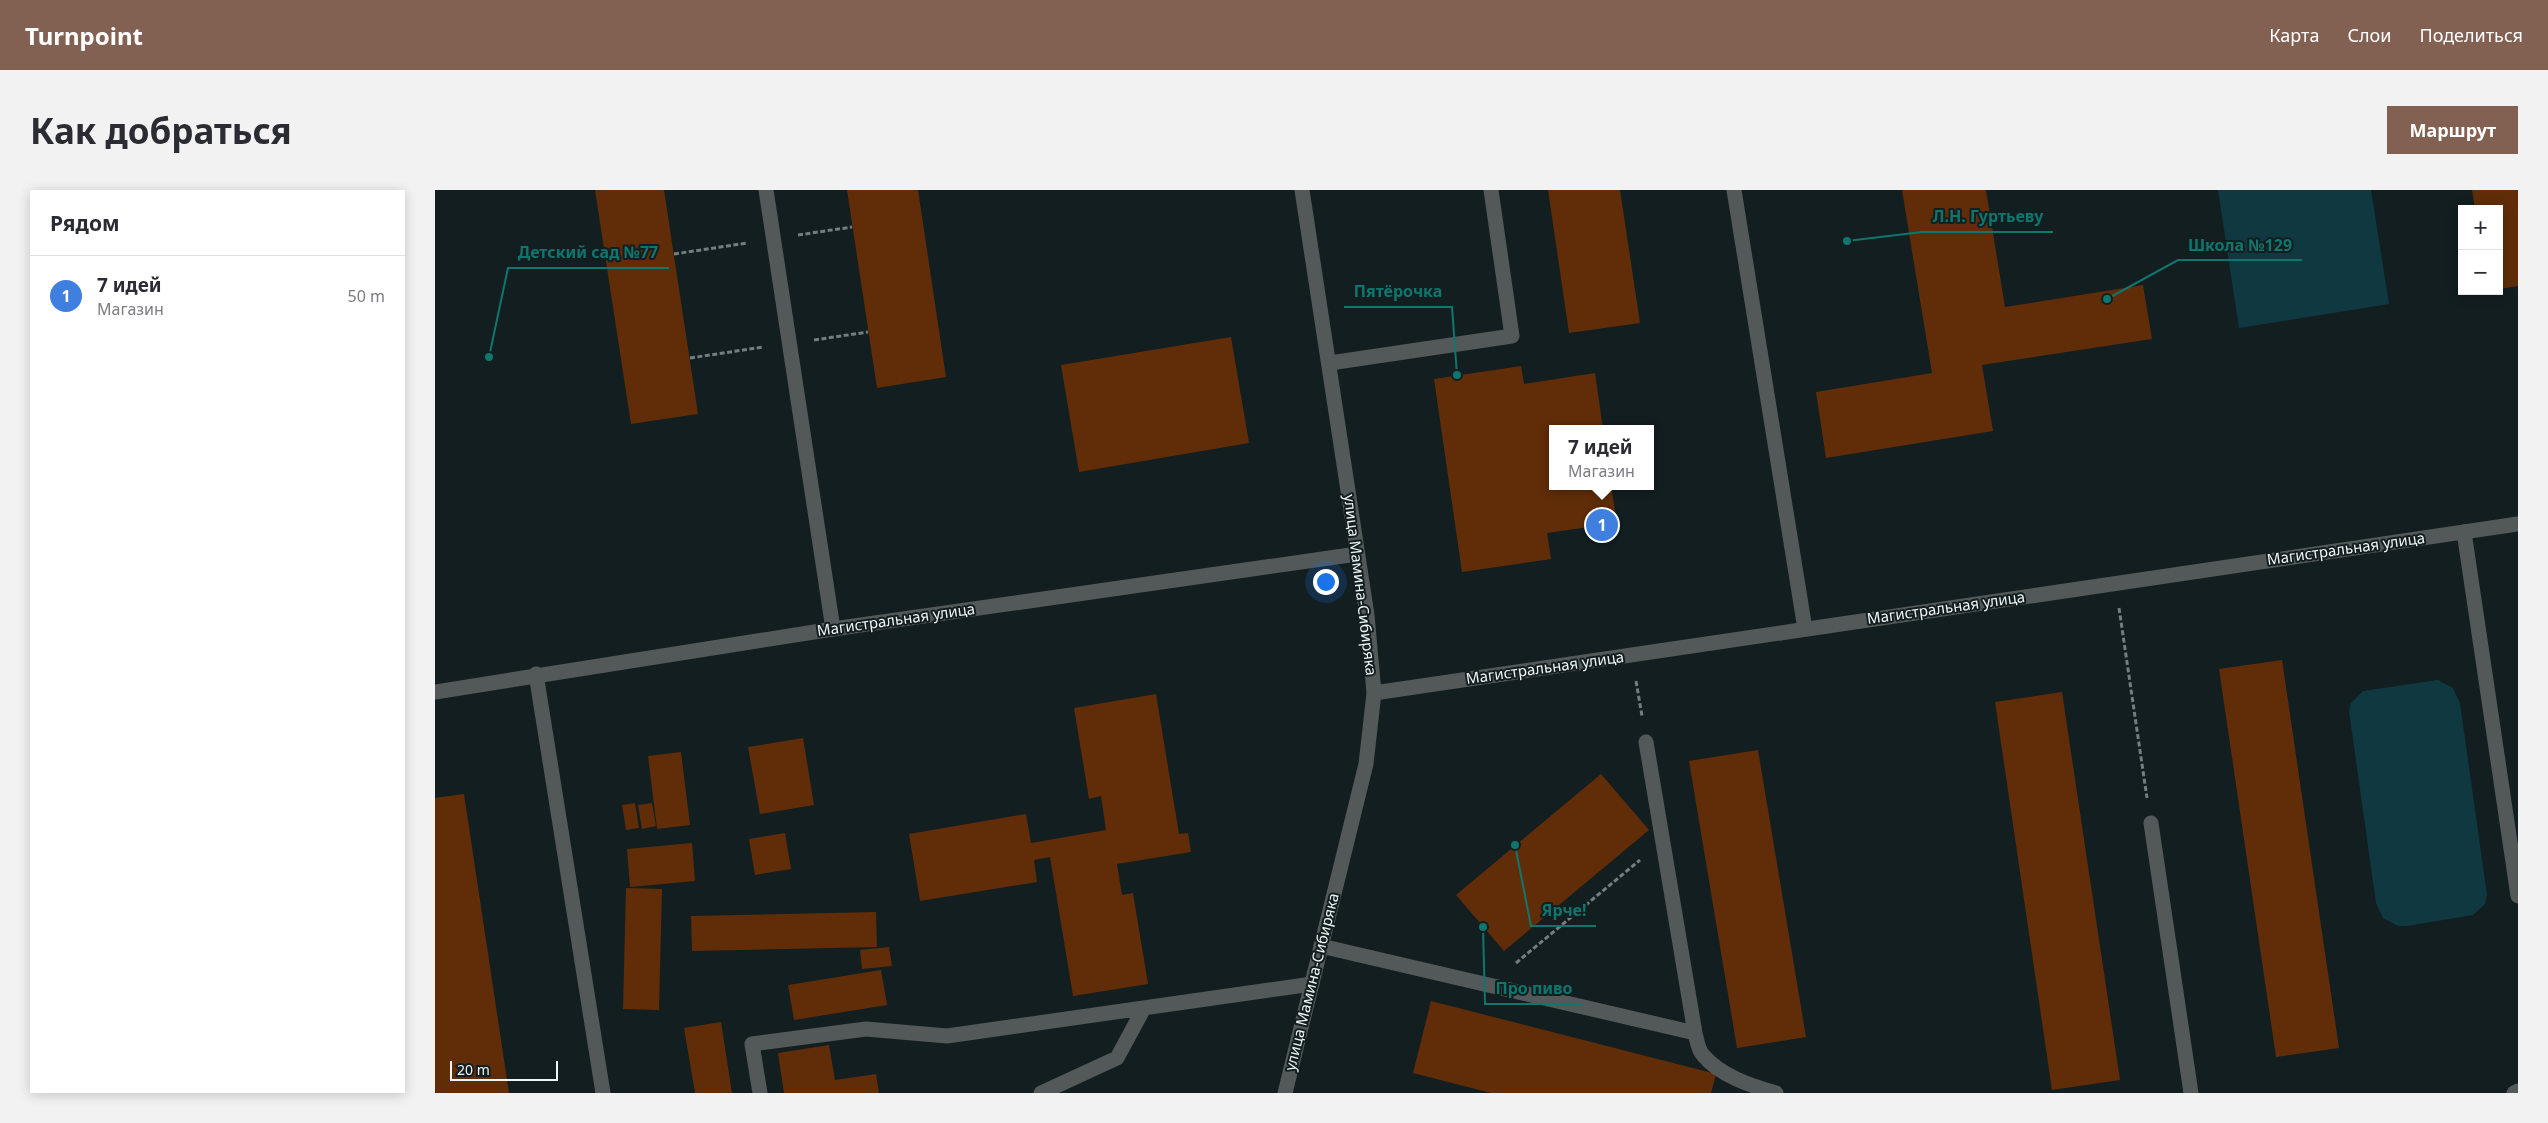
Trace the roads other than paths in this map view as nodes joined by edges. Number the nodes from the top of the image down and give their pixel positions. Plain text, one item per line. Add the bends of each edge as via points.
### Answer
1 (766, 190) edge
2 (1302, 190) edge
3 (1491, 190) edge
4 (1734, 190) edge
5 (1330, 363) junction
6 (2518, 524) edge
7 (2464, 532) junction
8 (1357, 554) junction
9 (833, 629) junction
10 (1805, 629) junction
11 (537, 674) junction
12 (435, 692) edge
13 (1374, 693) junction
14 (1646, 742) road end
15 (2151, 823) road end
16 (2518, 896) edge
17 (1321, 946) junction
18 (1311, 984) junction
19 (1144, 1008) junction
20 (1695, 1033) junction
21 (1753, 1090) edge
22 (2518, 1091) edge
23 (603, 1093) edge
24 (761, 1093) edge
25 (1041, 1093) edge
26 (1285, 1093) edge
27 (1776, 1093) edge
28 (2191, 1093) edge
29 (2514, 1093) edge

1 - 9 street
2 - 5 street, улица Мамина-Сибиряка
3 - 5 street via 1512,336
4 - 10 street
5 - 8 street, улица Мамина-Сибиряка
6 - 7 street, Магистральная улица
7 - 10 street, Магистральная улица
7 - 16 street
8 - 9 street, Магистральная улица
8 - 13 street, улица Мамина-Сибиряка
9 - 11 street, Магистральная улица
10 - 13 street, Магистральная улица
11 - 12 street, Магистральная улица
11 - 23 street
13 - 17 street, улица Мамина-Сибиряка via 1366,764
14 - 20 street
15 - 28 street
17 - 18 street, улица Мамина-Сибиряка
17 - 20 street
18 - 19 street
18 - 26 street, улица Мамина-Сибиряка
19 - 24 street via 947,1036 866,1029 752,1044
19 - 25 street via 1117,1058
20 - 21 street via 1702,1055
21 - 27 street
22 - 29 street

